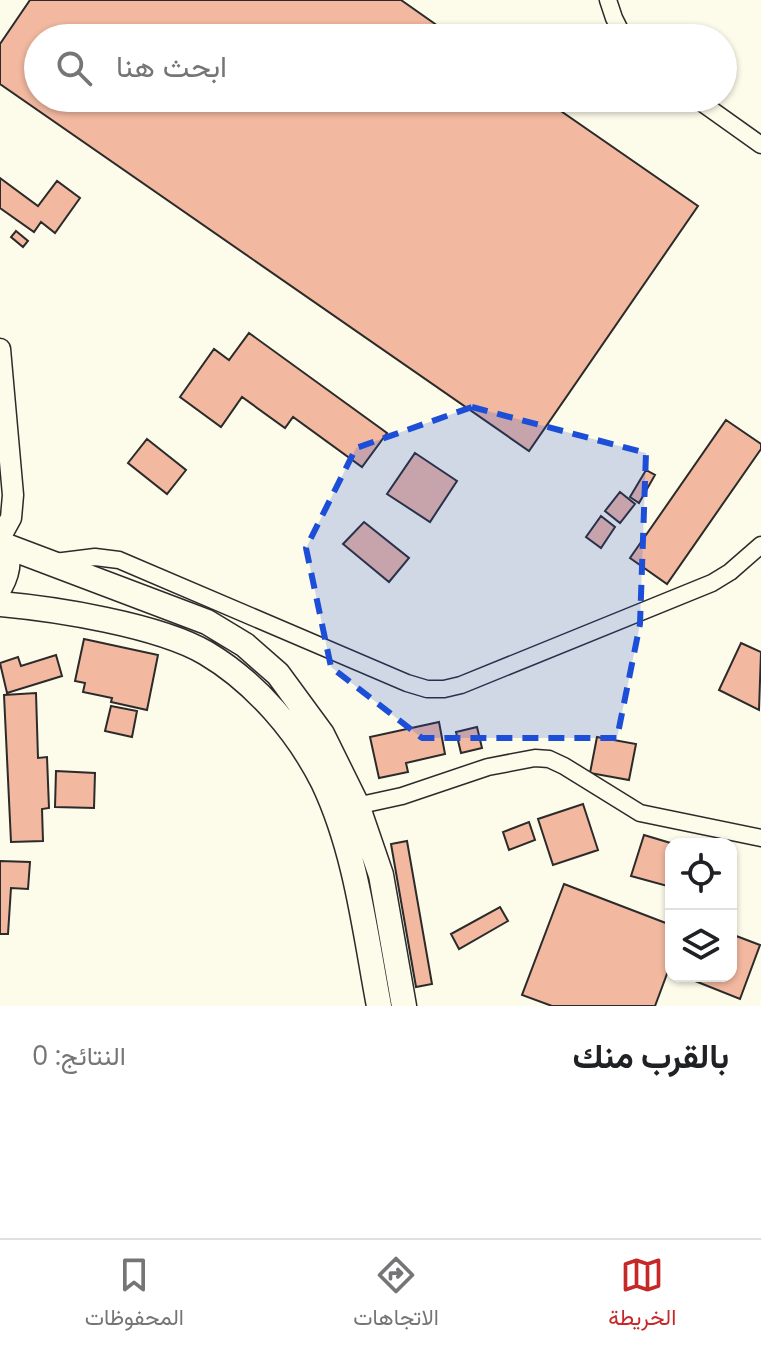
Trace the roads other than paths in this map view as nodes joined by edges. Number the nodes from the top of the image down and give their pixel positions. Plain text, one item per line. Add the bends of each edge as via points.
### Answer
1 (608, 0) edge
2 (618, 24) edge
3 (715, 112) edge
4 (761, 145) edge
5 (0, 349) edge
6 (2, 540) edge
7 (761, 545) edge
8 (48, 564) junction
9 (0, 587) edge
10 (0, 604) edge
11 (346, 809) junction
12 (761, 838) edge
13 (379, 1006) edge
14 (404, 1006) edge

1 - 2 street
3 - 4 street
5 - 6 street via 13,495
6 - 8 main road
6 - 9 main road via 9,558
7 - 8 street via 712,583 444,689 427,689 380,673 119,560 95,557
8 - 11 main road via 186,613 253,650 278,674 322,734
10 - 11 main road via 139,629 205,653 282,719
11 - 12 street via 535,758 564,766 640,813
11 - 13 main road
11 - 14 main road via 381,875

